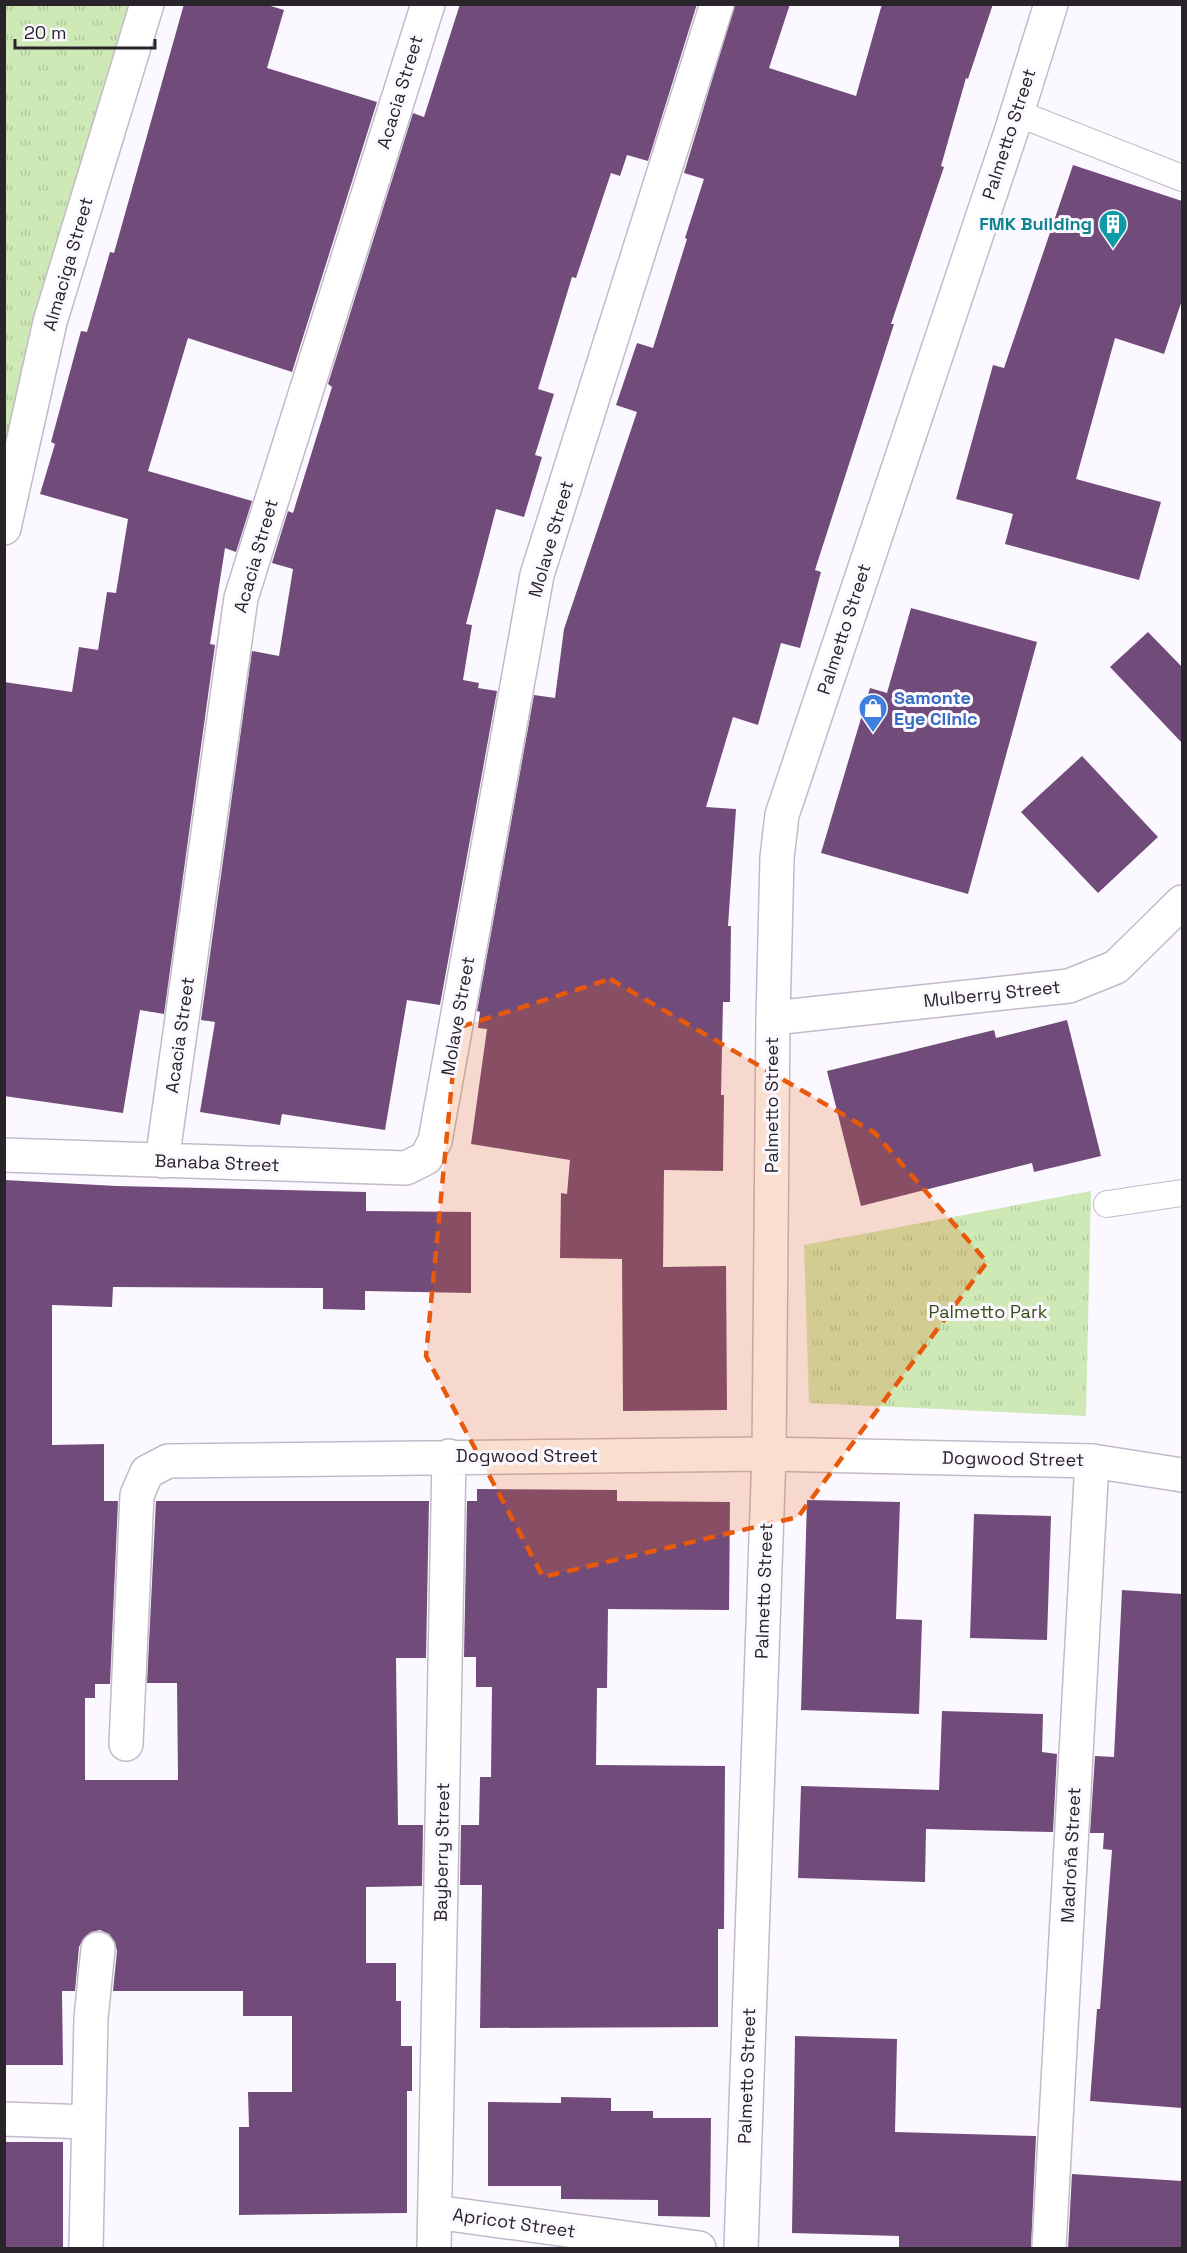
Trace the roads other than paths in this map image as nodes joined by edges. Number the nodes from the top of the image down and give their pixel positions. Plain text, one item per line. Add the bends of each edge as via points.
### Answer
1 (147, 4) edge
2 (428, 4) edge
3 (717, 4) edge
4 (1051, 4) edge
5 (1017, 113) junction
6 (1182, 178) edge
7 (4, 528) edge
8 (1182, 902) edge
9 (773, 1018) junction
10 (4, 1155) edge
11 (426, 1158) joint
12 (162, 1161) junction
13 (1182, 1193) edge
14 (1107, 1204) dead end
15 (769, 1454) junction
16 (449, 1456) junction
17 (1092, 1461) junction
18 (1182, 1475) edge
19 (126, 1744) dead end
20 (98, 1949) dead end
21 (4, 2119) edge
22 (88, 2122) junction
23 (435, 2212) junction
24 (86, 2248) edge
25 (434, 2248) edge
26 (699, 2248) edge
27 (741, 2248) edge
28 (1049, 2248) edge

1 - 7 street, Almaciga Street via 50,322
2 - 12 street, Acacia Street via 241,597
3 - 11 street, Molave Street via 537,575 435,1141
4 - 5 street, Palmetto Street
5 - 6 lane
5 - 9 street, Palmetto Street via 782,815 777,858
8 - 9 street, Mulberry Street via 1116,968 1069,986
9 - 15 street, Palmetto Street
10 - 12 street, Banaba Street
11 - 12 street, Banaba Street via 406,1168
13 - 14 lane
15 - 16 street, Dogwood Street
15 - 17 street, Dogwood Street
15 - 27 street, Palmetto Street
16 - 19 street, Dogwood Street via 168,1461 147,1472 137,1495
16 - 23 street, Bayberry Street
17 - 18 street, Dogwood Street
17 - 28 street, Madroña Street
20 - 22 street via 91,2018
21 - 22 street
22 - 24 street
23 - 25 street, Bayberry Street
23 - 26 street, Apricot Street

